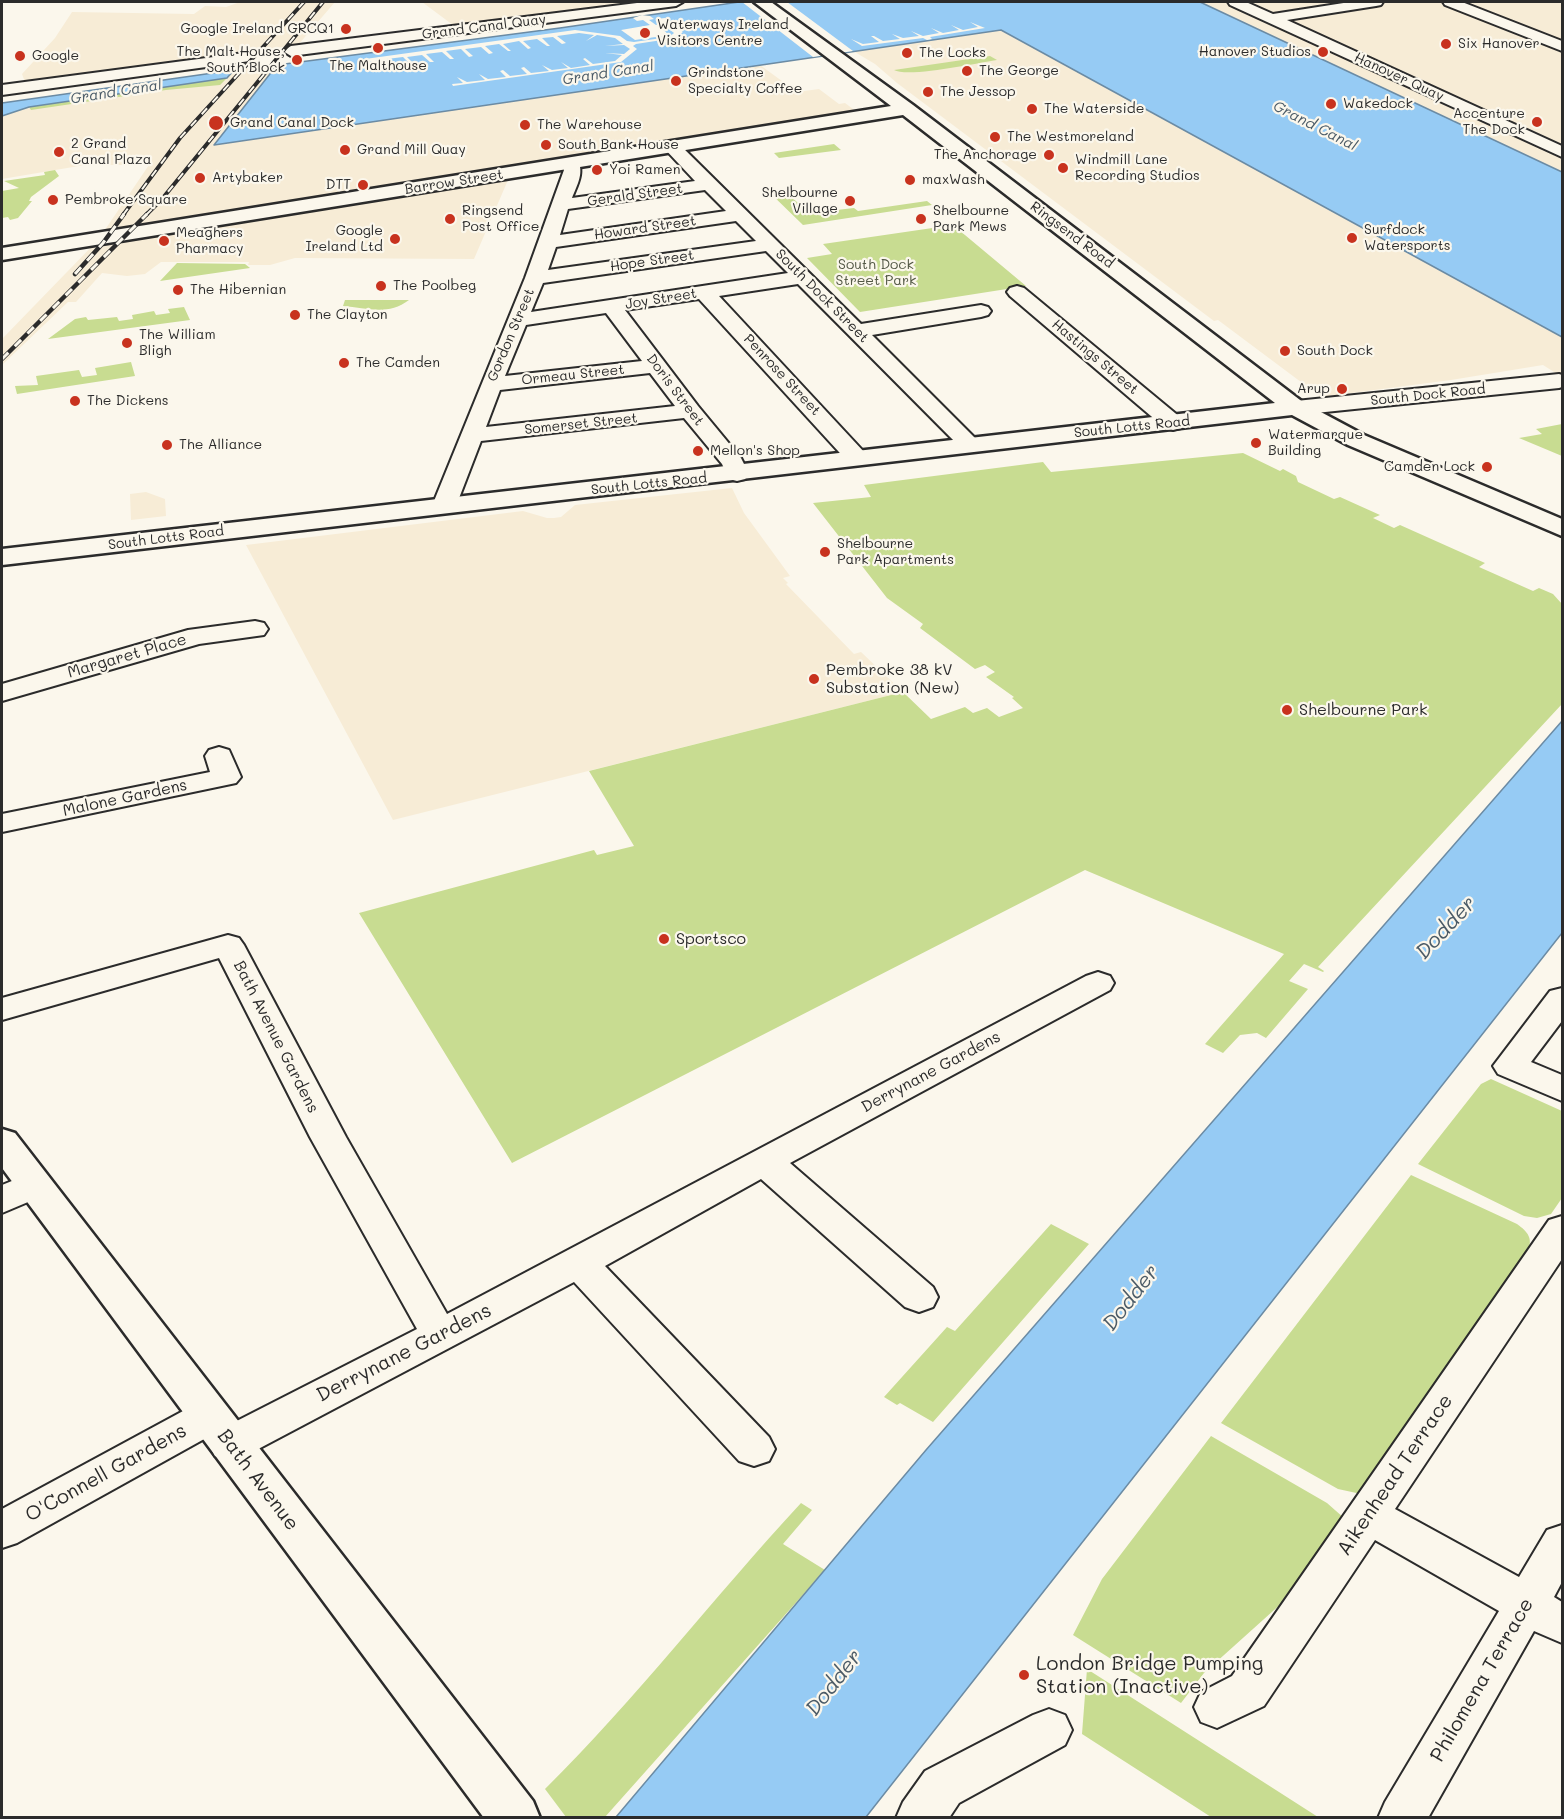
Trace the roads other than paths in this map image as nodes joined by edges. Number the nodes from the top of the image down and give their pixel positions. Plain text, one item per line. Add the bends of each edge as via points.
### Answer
1 (676, 2) edge
2 (762, 2) edge
3 (1235, 2) edge
4 (1376, 2) edge
5 (1450, 2) edge
6 (1273, 18) junction
7 (1563, 46) edge
8 (291, 51) dead end
9 (244, 58) dead end
10 (2, 90) edge
11 (907, 109) junction
12 (1563, 132) edge
13 (1532, 138) junction
14 (672, 147) junction
15 (1563, 152) edge
16 (571, 163) junction
17 (710, 184) junction
18 (560, 205) junction
19 (741, 215) junction
20 (548, 242) junction
21 (770, 245) junction
22 (2, 254) edge
23 (535, 278) junction
24 (804, 278) junction
25 (1017, 292) dead end
26 (705, 293) junction
27 (612, 307) junction
28 (981, 311) dead end
29 (518, 320) junction
30 (857, 332) junction
31 (656, 366) junction
32 (1559, 381) dead end
33 (491, 384) junction
34 (1296, 408) junction
35 (690, 411) junction
36 (1173, 423) junction
37 (472, 435) junction
38 (971, 445) junction
39 (857, 458) junction
40 (737, 474) junction
41 (444, 506) junction
42 (1563, 528) edge
43 (2, 557) edge
44 (255, 629) dead end
45 (2, 693) edge
46 (219, 756) dead end
47 (2, 823) edge
48 (1098, 983) dead end
49 (1563, 999) edge
50 (2, 1010) edge
51 (1563, 1089) edge
52 (2, 1142) edge
53 (764, 1161) junction
54 (18, 1192) edge
55 (1561, 1235) edge
56 (579, 1263) junction
57 (919, 1297) dead end
58 (439, 1334) junction
59 (220, 1430) junction
60 (754, 1449) dead end
61 (1368, 1515) junction
62 (2, 1530) edge
63 (1563, 1542) edge
64 (1545, 1614) edge
65 (1217, 1707) dead end
66 (1049, 1730) dead end
67 (515, 1818) edge
68 (920, 1818) edge
69 (1402, 1818) edge

1 - 8 street, Grand Canal Quay
2 - 11 street, Ringsend Road
3 - 6 street, Hanover Quay
4 - 6 street
5 - 7 street
6 - 13 street, Hanover Quay
9 - 10 street
11 - 14 street, Barrow Street
11 - 34 street, Ringsend Road
12 - 13 street
13 - 15 street, Hanover Quay
14 - 16 street, Barrow Street
14 - 17 street, South Dock Street
16 - 18 street, Gordon Street via 573,170
16 - 22 street, Barrow Street
17 - 18 street, Gerald Street
17 - 19 street, South Dock Street
18 - 20 street, Gordon Street
19 - 20 street, Howard Street
19 - 21 street, South Dock Street
20 - 23 street, Gordon Street
21 - 23 street, Hope Street
21 - 24 street, South Dock Street
23 - 29 street, Gordon Street
24 - 26 street, Joy Street
24 - 30 street, South Dock Street
25 - 36 street, Hastings Street
26 - 27 street, Joy Street
26 - 39 street, Penrose Street
27 - 29 street, Joy Street
27 - 31 street, Doris Street
28 - 30 street
29 - 33 street, Gordon Street
30 - 38 street, South Dock Street
31 - 33 street, Ormeau Street
31 - 35 street, Doris Street
32 - 34 street, South Dock Road
33 - 37 street, Gordon Street
34 - 36 street, South Lotts Road
34 - 42 street, Ringsend Road via 1356,440
35 - 37 street, Somerset Street
35 - 40 street, Doris Street via 733,463
36 - 38 street, South Lotts Road
37 - 41 street, Gordon Street
38 - 39 street, South Lotts Road
39 - 40 street, South Lotts Road
40 - 41 street, South Lotts Road
41 - 43 street, South Lotts Road
44 - 45 street, Margaret Place via 197,636
46 - 47 street, Malone Gardens via 226,777
48 - 53 street, Derrynane Gardens
49 - 51 street via 1510,1066
50 - 58 street, Bath Avenue Gardens via 228,945 328,1137
52 - 54 street, Bath Avenue
53 - 56 street, Derrynane Gardens
53 - 57 street
54 - 59 street, Bath Avenue
55 - 61 street, Aikenhead Terrace
56 - 58 street, Derrynane Gardens
56 - 60 street
58 - 59 street, Derrynane Gardens
59 - 62 street, O'Connell Gardens
59 - 67 street, Bath Avenue
61 - 64 street
61 - 65 street, Aikenhead Terrace via 1248,1691
63 - 64 street, Philomena Terrace
64 - 69 street, Philomena Terrace
66 - 68 street via 942,1787

